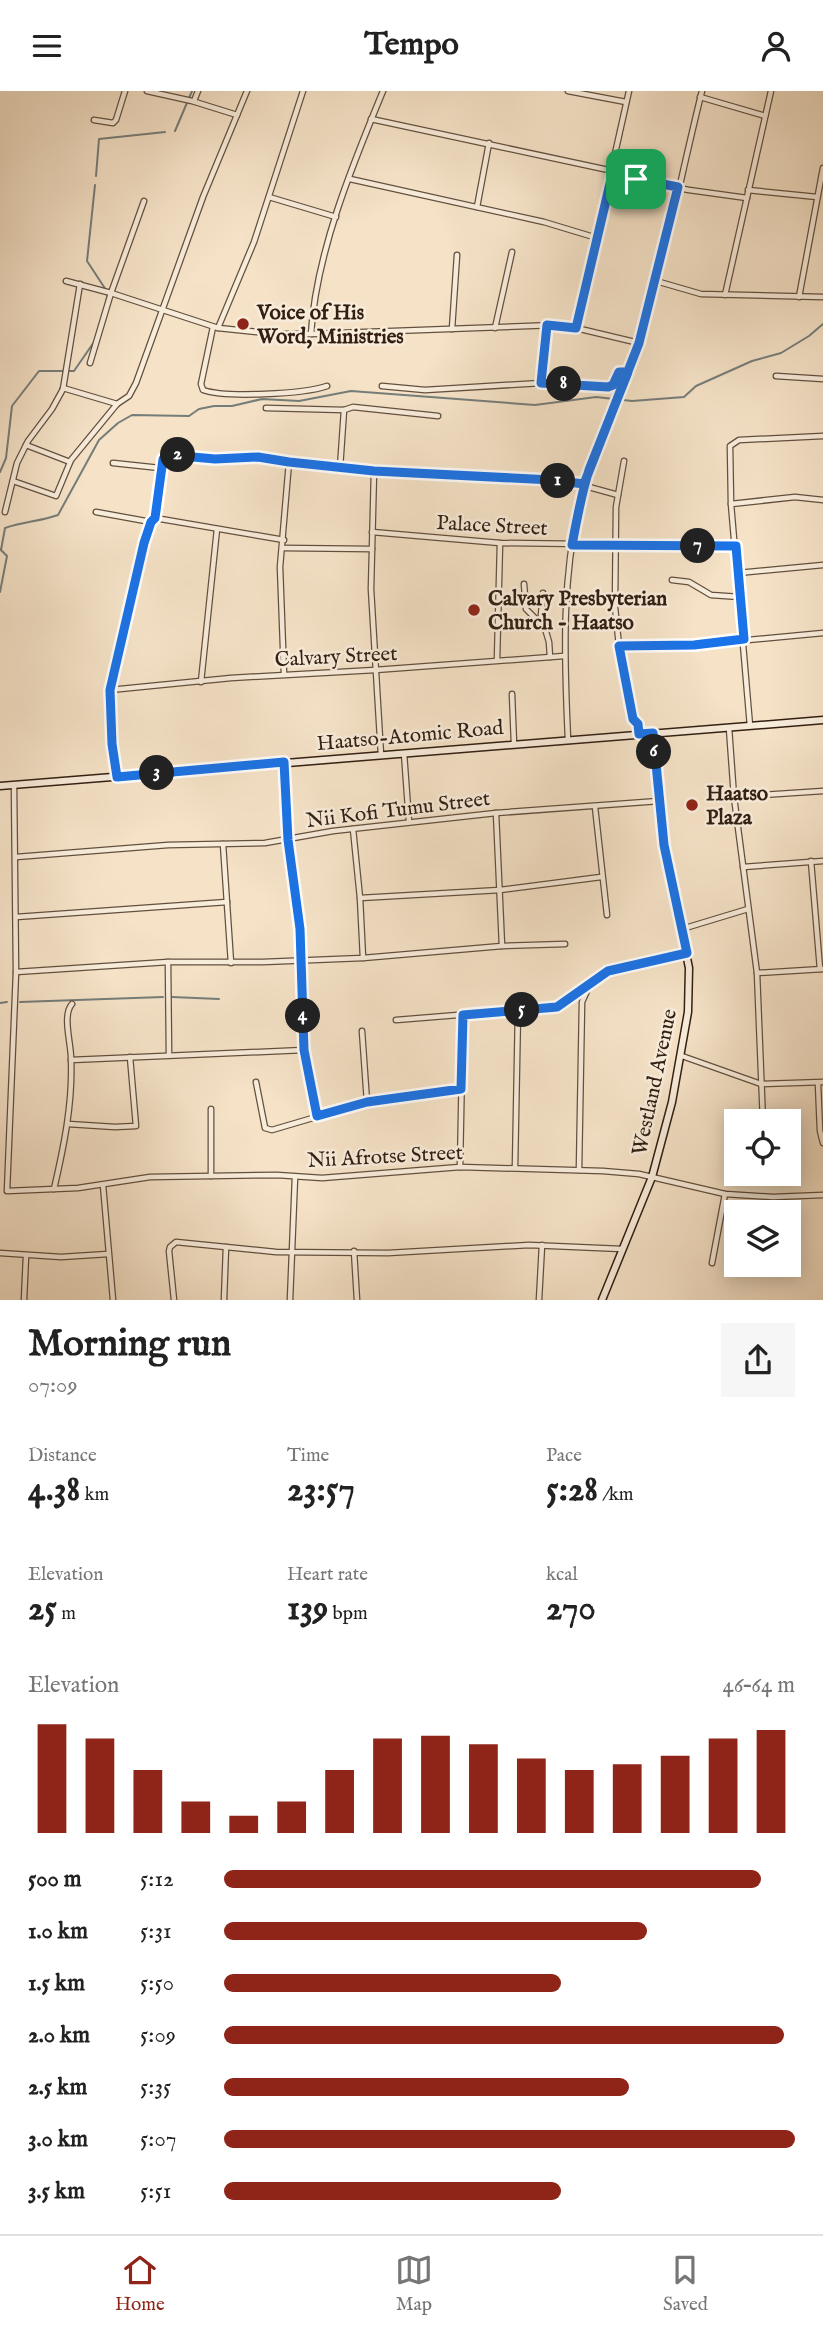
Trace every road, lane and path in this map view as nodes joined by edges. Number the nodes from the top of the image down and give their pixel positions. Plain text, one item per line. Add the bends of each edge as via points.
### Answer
1 (125, 91) edge
2 (147, 91) edge
3 (198, 91) edge
4 (247, 91) edge
5 (303, 91) edge
6 (383, 91) edge
7 (568, 91) edge
8 (629, 91) edge
9 (771, 91) edge
10 (174, 94) edge
11 (701, 94) edge
12 (193, 101) junction
13 (626, 102) junction
14 (237, 115) junction
15 (765, 116) junction
16 (371, 119) junction
17 (94, 120) dead end
18 (489, 143) junction
19 (823, 168) edge
20 (612, 173) junction
21 (350, 179) junction
22 (678, 187) junction
23 (748, 190) junction
24 (269, 197) junction
25 (818, 197) junction
26 (747, 198) junction
27 (144, 201) dead end
28 (477, 207) junction
29 (336, 217) junction
30 (597, 239) junction
31 (512, 252) dead end
32 (457, 255) dead end
33 (66, 281) dead end
34 (656, 281) junction
35 (80, 284) junction
36 (111, 293) junction
37 (724, 295) junction
38 (799, 297) junction
39 (823, 297) edge
40 (163, 309) junction
41 (547, 325) junction
42 (216, 328) junction
43 (495, 328) junction
44 (576, 328) junction
45 (452, 329) junction
46 (311, 334) junction
47 (639, 343) junction
48 (90, 363) dead end
49 (628, 372) junction
50 (776, 376) dead end
51 (823, 379) edge
52 (541, 383) junction
53 (327, 386) dead end
54 (382, 386) dead end
55 (63, 389) junction
56 (117, 404) junction
57 (266, 408) dead end
58 (344, 410) junction
59 (439, 416) dead end
60 (823, 436) edge
61 (26, 445) junction
62 (624, 461) dead end
63 (70, 462) junction
64 (289, 462) junction
65 (113, 463) dead end
66 (160, 468) junction
67 (341, 468) junction
68 (374, 471) junction
69 (13, 481) junction
70 (584, 484) junction
71 (618, 495) junction
72 (823, 500) edge
73 (731, 504) junction
74 (5, 512) dead end
75 (96, 512) dead end
76 (153, 520) junction
77 (217, 529) junction
78 (372, 532) junction
79 (284, 540) junction
80 (500, 543) junction
81 (572, 545) junction
82 (616, 545) junction
83 (736, 546) junction
84 (283, 548) junction
85 (372, 549) junction
86 (823, 565) edge
87 (738, 573) junction
88 (673, 580) dead end
89 (524, 584) dead end
90 (542, 593) dead end
91 (740, 597) junction
92 (543, 625) junction
93 (823, 633) edge
94 (744, 639) junction
95 (619, 646) junction
96 (564, 656) junction
97 (550, 657) junction
98 (497, 660) junction
99 (375, 670) junction
100 (284, 674) junction
101 (201, 682) junction
102 (110, 690) junction
103 (512, 695) dead end
104 (823, 720) edge
105 (750, 726) junction
106 (729, 727) junction
107 (653, 733) junction
108 (639, 734) junction
109 (568, 739) junction
110 (514, 744) junction
111 (404, 753) junction
112 (381, 755) junction
113 (284, 762) junction
114 (117, 777) junction
115 (14, 785) junction
116 (0, 786) edge
117 (823, 791) edge
118 (734, 797) junction
119 (659, 801) junction
120 (595, 807) junction
121 (496, 813) junction
122 (409, 822) junction
123 (353, 829) junction
124 (288, 840) junction
125 (223, 844) junction
126 (16, 857) junction
127 (811, 861) junction
128 (823, 861) edge
129 (743, 867) junction
130 (601, 877) junction
131 (500, 890) junction
132 (360, 898) junction
133 (227, 902) junction
134 (748, 909) junction
135 (607, 915) dead end
136 (16, 917) junction
137 (682, 929) junction
138 (565, 944) dead end
139 (502, 946) junction
140 (687, 953) junction
141 (363, 958) junction
142 (301, 960) junction
143 (168, 962) junction
144 (231, 963) junction
145 (821, 969) edge
146 (16, 972) junction
147 (757, 974) junction
148 (587, 984) junction
149 (571, 997) junction
150 (582, 1002) junction
151 (72, 1004) dead end
152 (518, 1010) junction
153 (463, 1015) junction
154 (396, 1020) dead end
155 (362, 1031) dead end
156 (304, 1050) junction
157 (169, 1055) junction
158 (682, 1056) junction
159 (130, 1057) junction
160 (71, 1060) junction
161 (256, 1082) dead end
162 (821, 1083) edge
163 (761, 1084) junction
164 (461, 1089) junction
165 (367, 1102) junction
166 (211, 1109) dead end
167 (762, 1109) edge
168 (317, 1116) junction
169 (68, 1123) junction
170 (823, 1143) edge
171 (460, 1167) junction
172 (515, 1168) junction
173 (579, 1170) junction
174 (211, 1176) junction
175 (295, 1177) junction
176 (652, 1177) junction
177 (103, 1185) junction
178 (54, 1189) junction
179 (0, 1191) edge
180 (7, 1191) junction
181 (725, 1194) junction
182 (823, 1195) edge
183 (542, 1245) junction
184 (226, 1247) junction
185 (622, 1249) junction
186 (354, 1251) junction
187 (292, 1252) junction
188 (0, 1253) edge
189 (108, 1254) junction
190 (26, 1256) junction
191 (712, 1263) dead end
192 (24, 1300) edge
193 (113, 1300) edge
194 (174, 1300) edge
195 (224, 1300) edge
196 (290, 1300) edge
197 (357, 1300) edge
198 (540, 1300) edge
199 (602, 1300) edge

1 - 17 street via 113,123
2 - 10 street
3 - 12 street
4 - 14 street
5 - 24 street
6 - 16 street
7 - 13 street
8 - 13 street
9 - 15 street
10 - 12 street
11 - 15 street
11 - 22 street
12 - 14 street
13 - 20 street
14 - 40 street
15 - 23 street
16 - 18 street
16 - 21 street
18 - 20 street
18 - 28 street
19 - 25 street
20 - 22 street
20 - 30 street
21 - 28 street
21 - 29 street
22 - 26 street
22 - 34 street
23 - 25 street
23 - 26 street
24 - 29 street
24 - 42 street
25 - 38 street
26 - 37 street
27 - 36 street
28 - 30 street
29 - 46 street via 316,285
30 - 44 street
31 - 43 street
32 - 45 street
33 - 35 street
34 - 37 street via 701,294
34 - 47 street
35 - 36 street
35 - 55 street
36 - 40 street
36 - 48 street
37 - 38 street
38 - 39 street
40 - 42 street
40 - 56 street via 136,383 129,396
41 - 43 street
41 - 44 street
41 - 52 street
42 - 46 street
42 - 53 street via 203,390 255,393
43 - 45 street
44 - 47 street
45 - 46 street
47 - 49 street
49 - 52 street via 619,372 608,387
49 - 70 street
50 - 51 street
52 - 54 street via 425,390
55 - 56 street
55 - 61 street
56 - 63 street
57 - 58 street
58 - 59 street via 353,407
58 - 67 street
60 - 73 street via 732,443
61 - 63 street
61 - 69 street
62 - 71 street
63 - 69 street via 56,496
64 - 66 street via 171,455 163,459
64 - 67 street
64 - 79 street
65 - 66 street
66 - 76 street
67 - 68 street
68 - 70 street
68 - 78 street
69 - 74 street
70 - 71 street
70 - 81 street
71 - 82 street
72 - 73 street via 795,497
73 - 83 street
75 - 76 street
76 - 77 street
76 - 102 street
77 - 79 street
77 - 101 street
78 - 80 street, Palace Street
78 - 85 street
79 - 84 street
80 - 81 street, Palace Street
80 - 98 street
81 - 82 street, Palace Street
81 - 96 street
82 - 83 street, Palace Street
82 - 95 street
83 - 87 street
84 - 85 street
84 - 100 street
85 - 99 street
86 - 87 street
87 - 91 street
88 - 91 street via 689,582 711,594
89 - 92 street via 526,609
90 - 92 street
91 - 94 street
92 - 97 street
93 - 94 street
94 - 95 street
94 - 105 street
95 - 108 street
96 - 97 street, Calvary Street
96 - 109 street
97 - 98 street, Calvary Street
98 - 99 street, Calvary Street
99 - 100 street, Calvary Street
99 - 112 street
100 - 101 street, Calvary Street
101 - 102 street, Calvary Street
102 - 114 street
103 - 110 street
104 - 105 main road, Haatso-Atomic Road
105 - 106 main road, Haatso-Atomic Road
106 - 107 main road, Haatso-Atomic Road
106 - 118 street
107 - 108 main road, Haatso-Atomic Road
107 - 119 main road, Westland Avenue
108 - 109 main road, Haatso-Atomic Road
109 - 110 main road, Haatso-Atomic Road
110 - 111 main road, Haatso-Atomic Road
111 - 112 main road, Haatso-Atomic Road
111 - 122 street
112 - 113 main road, Haatso-Atomic Road
113 - 114 main road, Haatso-Atomic Road
113 - 124 street
114 - 115 main road, Haatso-Atomic Road
115 - 116 main road, Haatso-Atomic Road
115 - 126 street
117 - 118 street
118 - 129 street
119 - 120 street, Nii Kofi Tumu Street
119 - 137 main road, Westland Avenue
120 - 121 street, Nii Kofi Tumu Street
120 - 130 street
121 - 122 street, Nii Kofi Tumu Street
121 - 131 street
122 - 123 street, Nii Kofi Tumu Street
123 - 124 street, Nii Kofi Tumu Street
123 - 132 street
124 - 125 street, Nii Kofi Tumu Street
124 - 142 street
125 - 126 street, Nii Kofi Tumu Street
125 - 133 street
126 - 136 street
127 - 128 street
127 - 129 street
127 - 145 street
129 - 134 street
130 - 131 street
130 - 135 street
131 - 132 street
131 - 139 street
132 - 141 street
133 - 136 street
133 - 144 street
134 - 137 street
134 - 147 street
136 - 146 street
137 - 140 main road, Westland Avenue
138 - 139 street
139 - 141 street
140 - 148 street via 615,968
140 - 158 main road, Westland Avenue via 690,994
141 - 142 street
142 - 144 street
142 - 156 street
143 - 144 street
143 - 146 street
143 - 157 street
145 - 147 street
146 - 180 street
147 - 163 street
148 - 149 street
148 - 150 street
149 - 150 street
149 - 152 street via 557,1007
150 - 173 street
151 - 160 street via 68,1011
152 - 153 street
152 - 172 street
153 - 154 street
153 - 164 street
155 - 165 street
156 - 157 street
156 - 168 street
157 - 159 street
158 - 163 street
158 - 176 main road, Westland Avenue
159 - 160 street
159 - 169 street via 136,1126
160 - 169 street
161 - 168 street via 268,1129
162 - 163 street
162 - 170 street
163 - 167 street
164 - 165 street
164 - 171 street
165 - 168 street
166 - 174 street
169 - 178 street
171 - 172 street, Nii Afrotse Street
171 - 175 street, Nii Afrotse Street
172 - 173 street, Nii Afrotse Street
173 - 176 street, Nii Afrotse Street
174 - 175 street, Nii Afrotse Street
174 - 177 street, Nii Afrotse Street via 150,1177
175 - 187 street
176 - 181 street, Nii Afrotse Street
176 - 185 main road, Westland Avenue
177 - 178 street, Nii Afrotse Street
177 - 189 street
178 - 180 street, Nii Afrotse Street
179 - 180 street, Nii Afrotse Street
181 - 182 street, Nii Afrotse Street
181 - 191 street
183 - 185 street
183 - 186 street
183 - 198 street
184 - 187 street
184 - 194 street via 172,1245
184 - 195 street
185 - 199 main road, Westland Avenue
186 - 187 street
186 - 197 street
187 - 196 street
188 - 190 street
189 - 190 street
189 - 193 street
190 - 192 street

